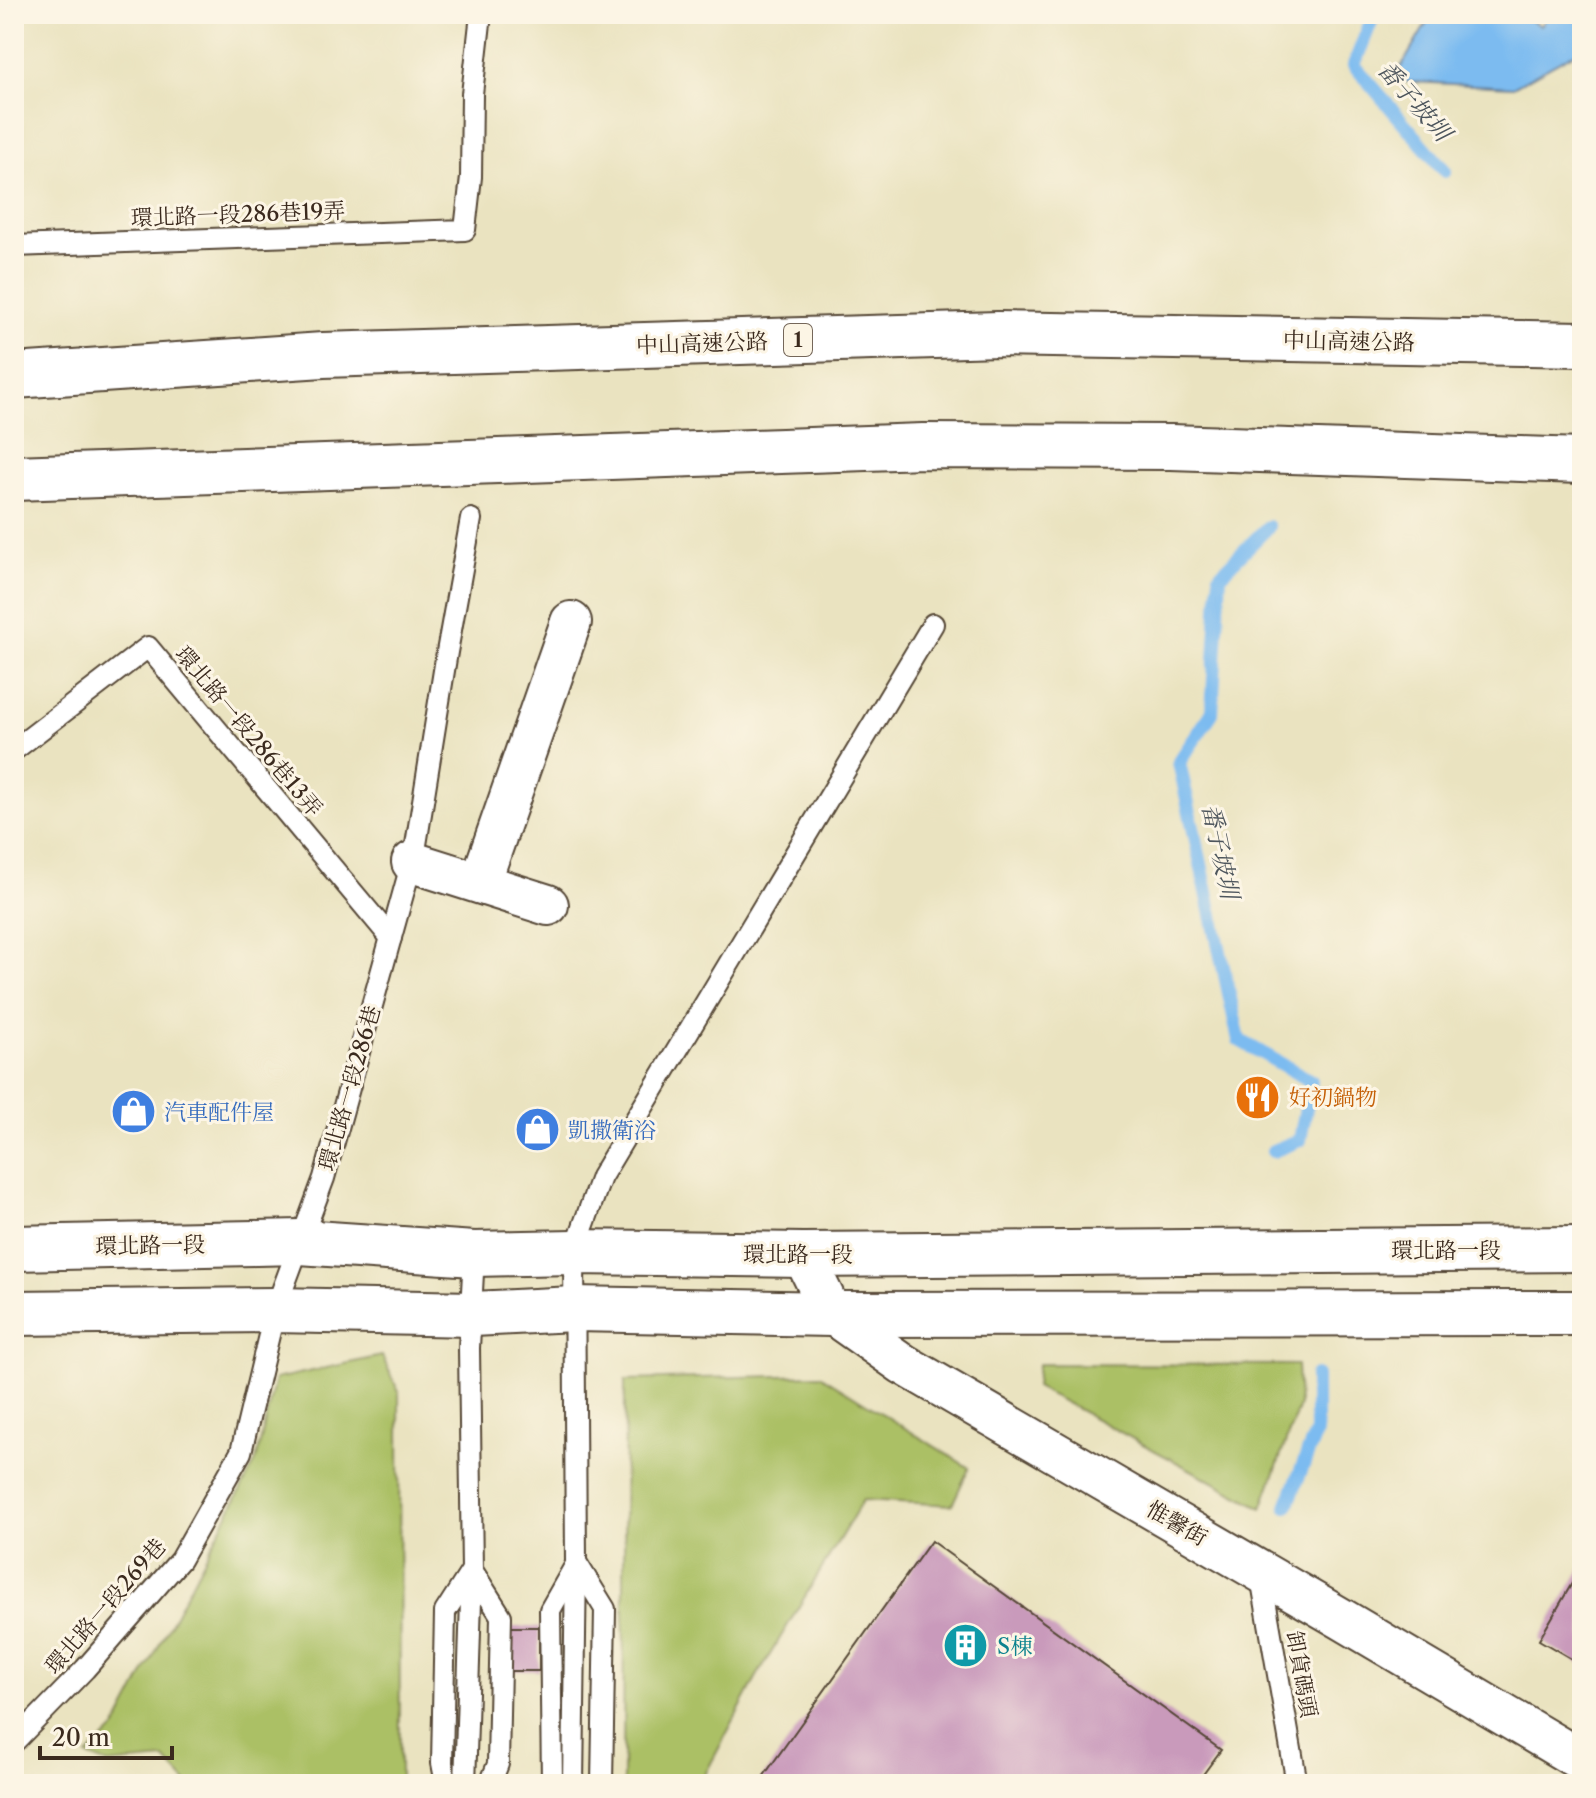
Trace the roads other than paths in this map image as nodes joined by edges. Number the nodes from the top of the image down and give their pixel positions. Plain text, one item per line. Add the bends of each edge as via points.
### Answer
1 (481, 14) edge
2 (14, 246) edge
3 (1582, 344) edge
4 (14, 376) edge
5 (1582, 461) edge
6 (14, 478) edge
7 (471, 519) dead end
8 (571, 622) dead end
9 (933, 624) dead end
10 (14, 750) edge
11 (412, 862) junction
12 (480, 883) junction
13 (548, 905) dead end
14 (391, 938) junction
15 (300, 1242) junction
16 (14, 1248) edge
17 (1582, 1249) edge
18 (574, 1252) junction
19 (474, 1254) junction
20 (803, 1255) junction
21 (574, 1309) junction
22 (275, 1310) junction
23 (14, 1313) edge
24 (1582, 1313) edge
25 (473, 1314) junction
26 (832, 1314) junction
27 (576, 1562) junction
28 (472, 1570) junction
29 (1260, 1571) junction
30 (14, 1742) edge
31 (1582, 1761) edge
32 (446, 1784) edge
33 (465, 1784) edge
34 (490, 1784) edge
35 (552, 1784) edge
36 (573, 1784) edge
37 (602, 1784) edge
38 (1297, 1784) edge

1 - 2 lane, 環北路一段286巷19弄 via 465,230
3 - 4 main road, 中山高速公路 / 1 via 998,334 323,355
5 - 6 main road via 1171,447 923,446
7 - 11 lane, 環北路一段286巷
8 - 12 street
9 - 18 lane via 601,1177
10 - 14 lane, 環北路一段286巷13弄 via 148,647
11 - 12 street
11 - 14 lane, 環北路一段286巷
12 - 13 street
14 - 15 lane, 環北路一段286巷 via 324,1178
15 - 16 main road, 環北路一段
15 - 19 main road, 環北路一段
15 - 22 lane, 環北路一段286巷
17 - 20 main road, 環北路一段
18 - 19 main road, 環北路一段
18 - 20 main road, 環北路一段
18 - 21 lane
19 - 25 lane
20 - 26 street, 惟馨街
21 - 25 main road
21 - 26 main road
21 - 27 lane
22 - 23 main road
22 - 25 main road
22 - 30 lane, 環北路一段269巷 via 241,1452 180,1560
24 - 26 main road
25 - 28 lane
26 - 29 street, 惟馨街 via 903,1364
27 - 35 lane via 550,1610
27 - 36 lane
27 - 37 lane via 605,1609
28 - 32 lane via 445,1612
28 - 33 lane
28 - 34 lane via 501,1616 498,1764
29 - 31 street, 惟馨街
29 - 38 lane, 卸貨碼頭

